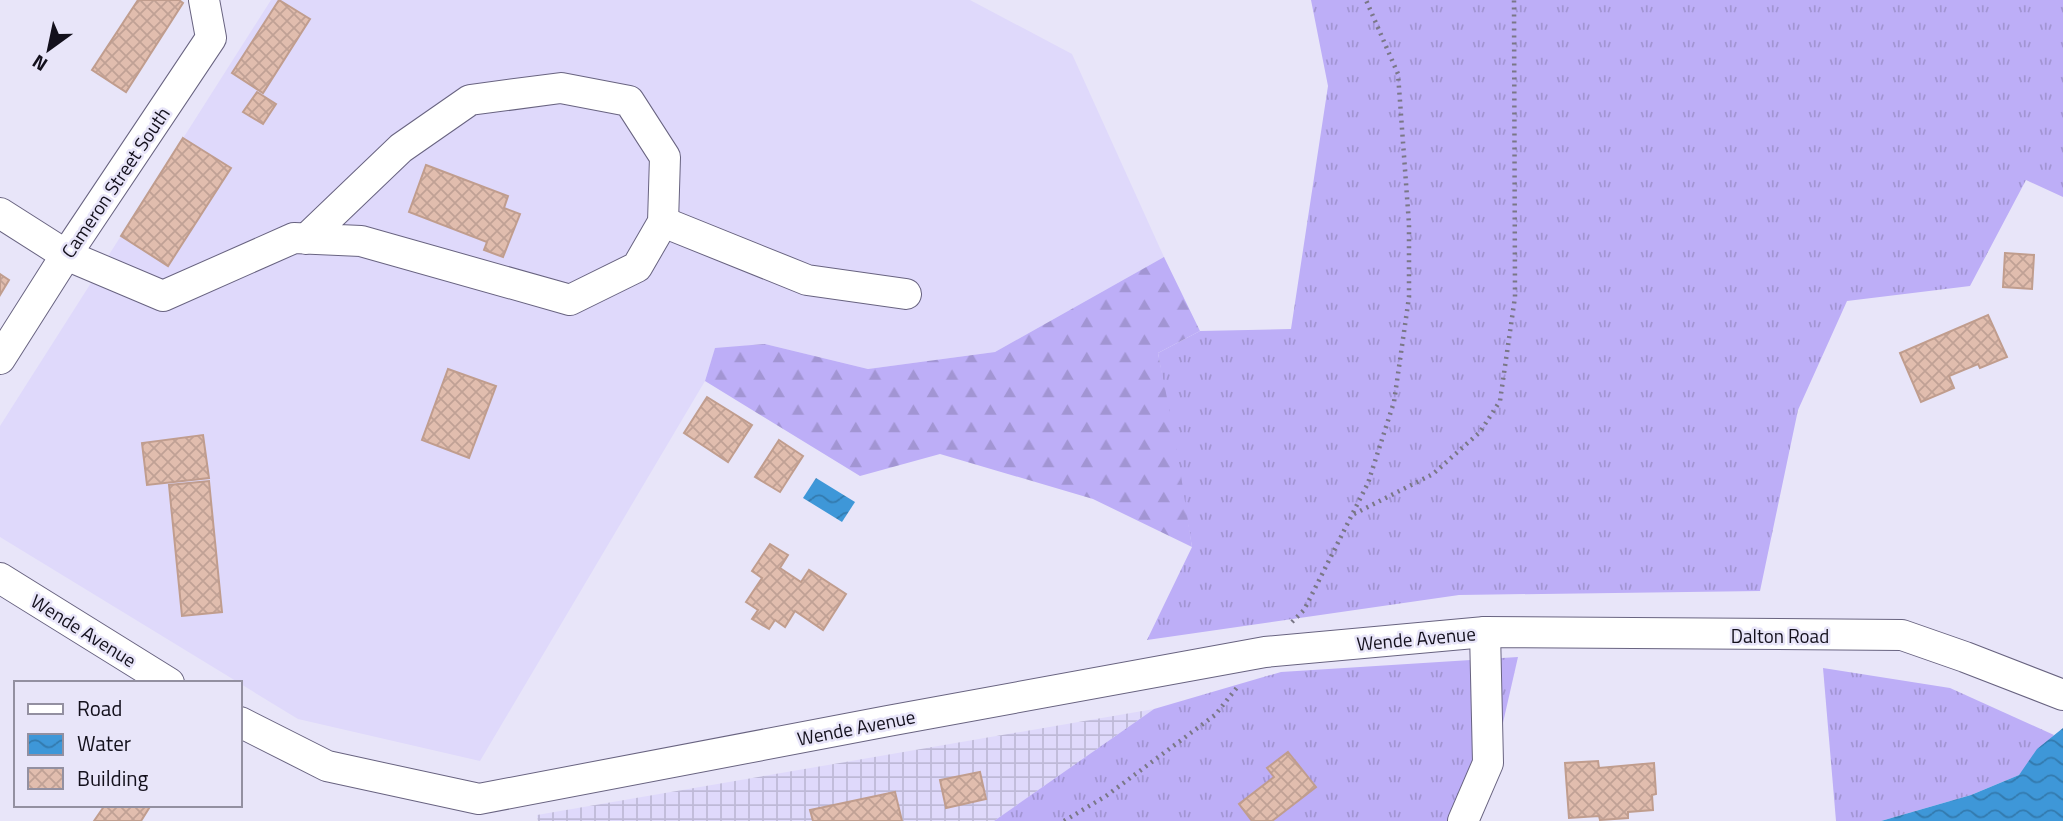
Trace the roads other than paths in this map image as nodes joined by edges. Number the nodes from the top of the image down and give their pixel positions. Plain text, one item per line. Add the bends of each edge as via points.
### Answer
1 (204, 0) edge
2 (0, 213) edge
3 (663, 222) junction
4 (306, 239) junction
5 (66, 256) junction
6 (906, 294) dead end
7 (0, 359) edge
8 (0, 578) edge
9 (1485, 632) junction
10 (166, 681) edge
11 (2063, 695) edge
12 (242, 723) edge
13 (1463, 821) edge

1 - 5 street, Cameron Street South via 211,37
2 - 5 street
3 - 4 street via 637,267 570,300 360,241
3 - 4 street via 665,157 629,101 561,88 470,100 401,148
3 - 6 street via 807,280
4 - 5 street via 294,238 163,296
5 - 7 street, Cameron Street South
8 - 10 street, Wende Avenue
9 - 11 street, Dalton Road via 1902,635
9 - 12 street, Wende Avenue via 1265,652 479,799 327,766
9 - 13 street via 1488,762

